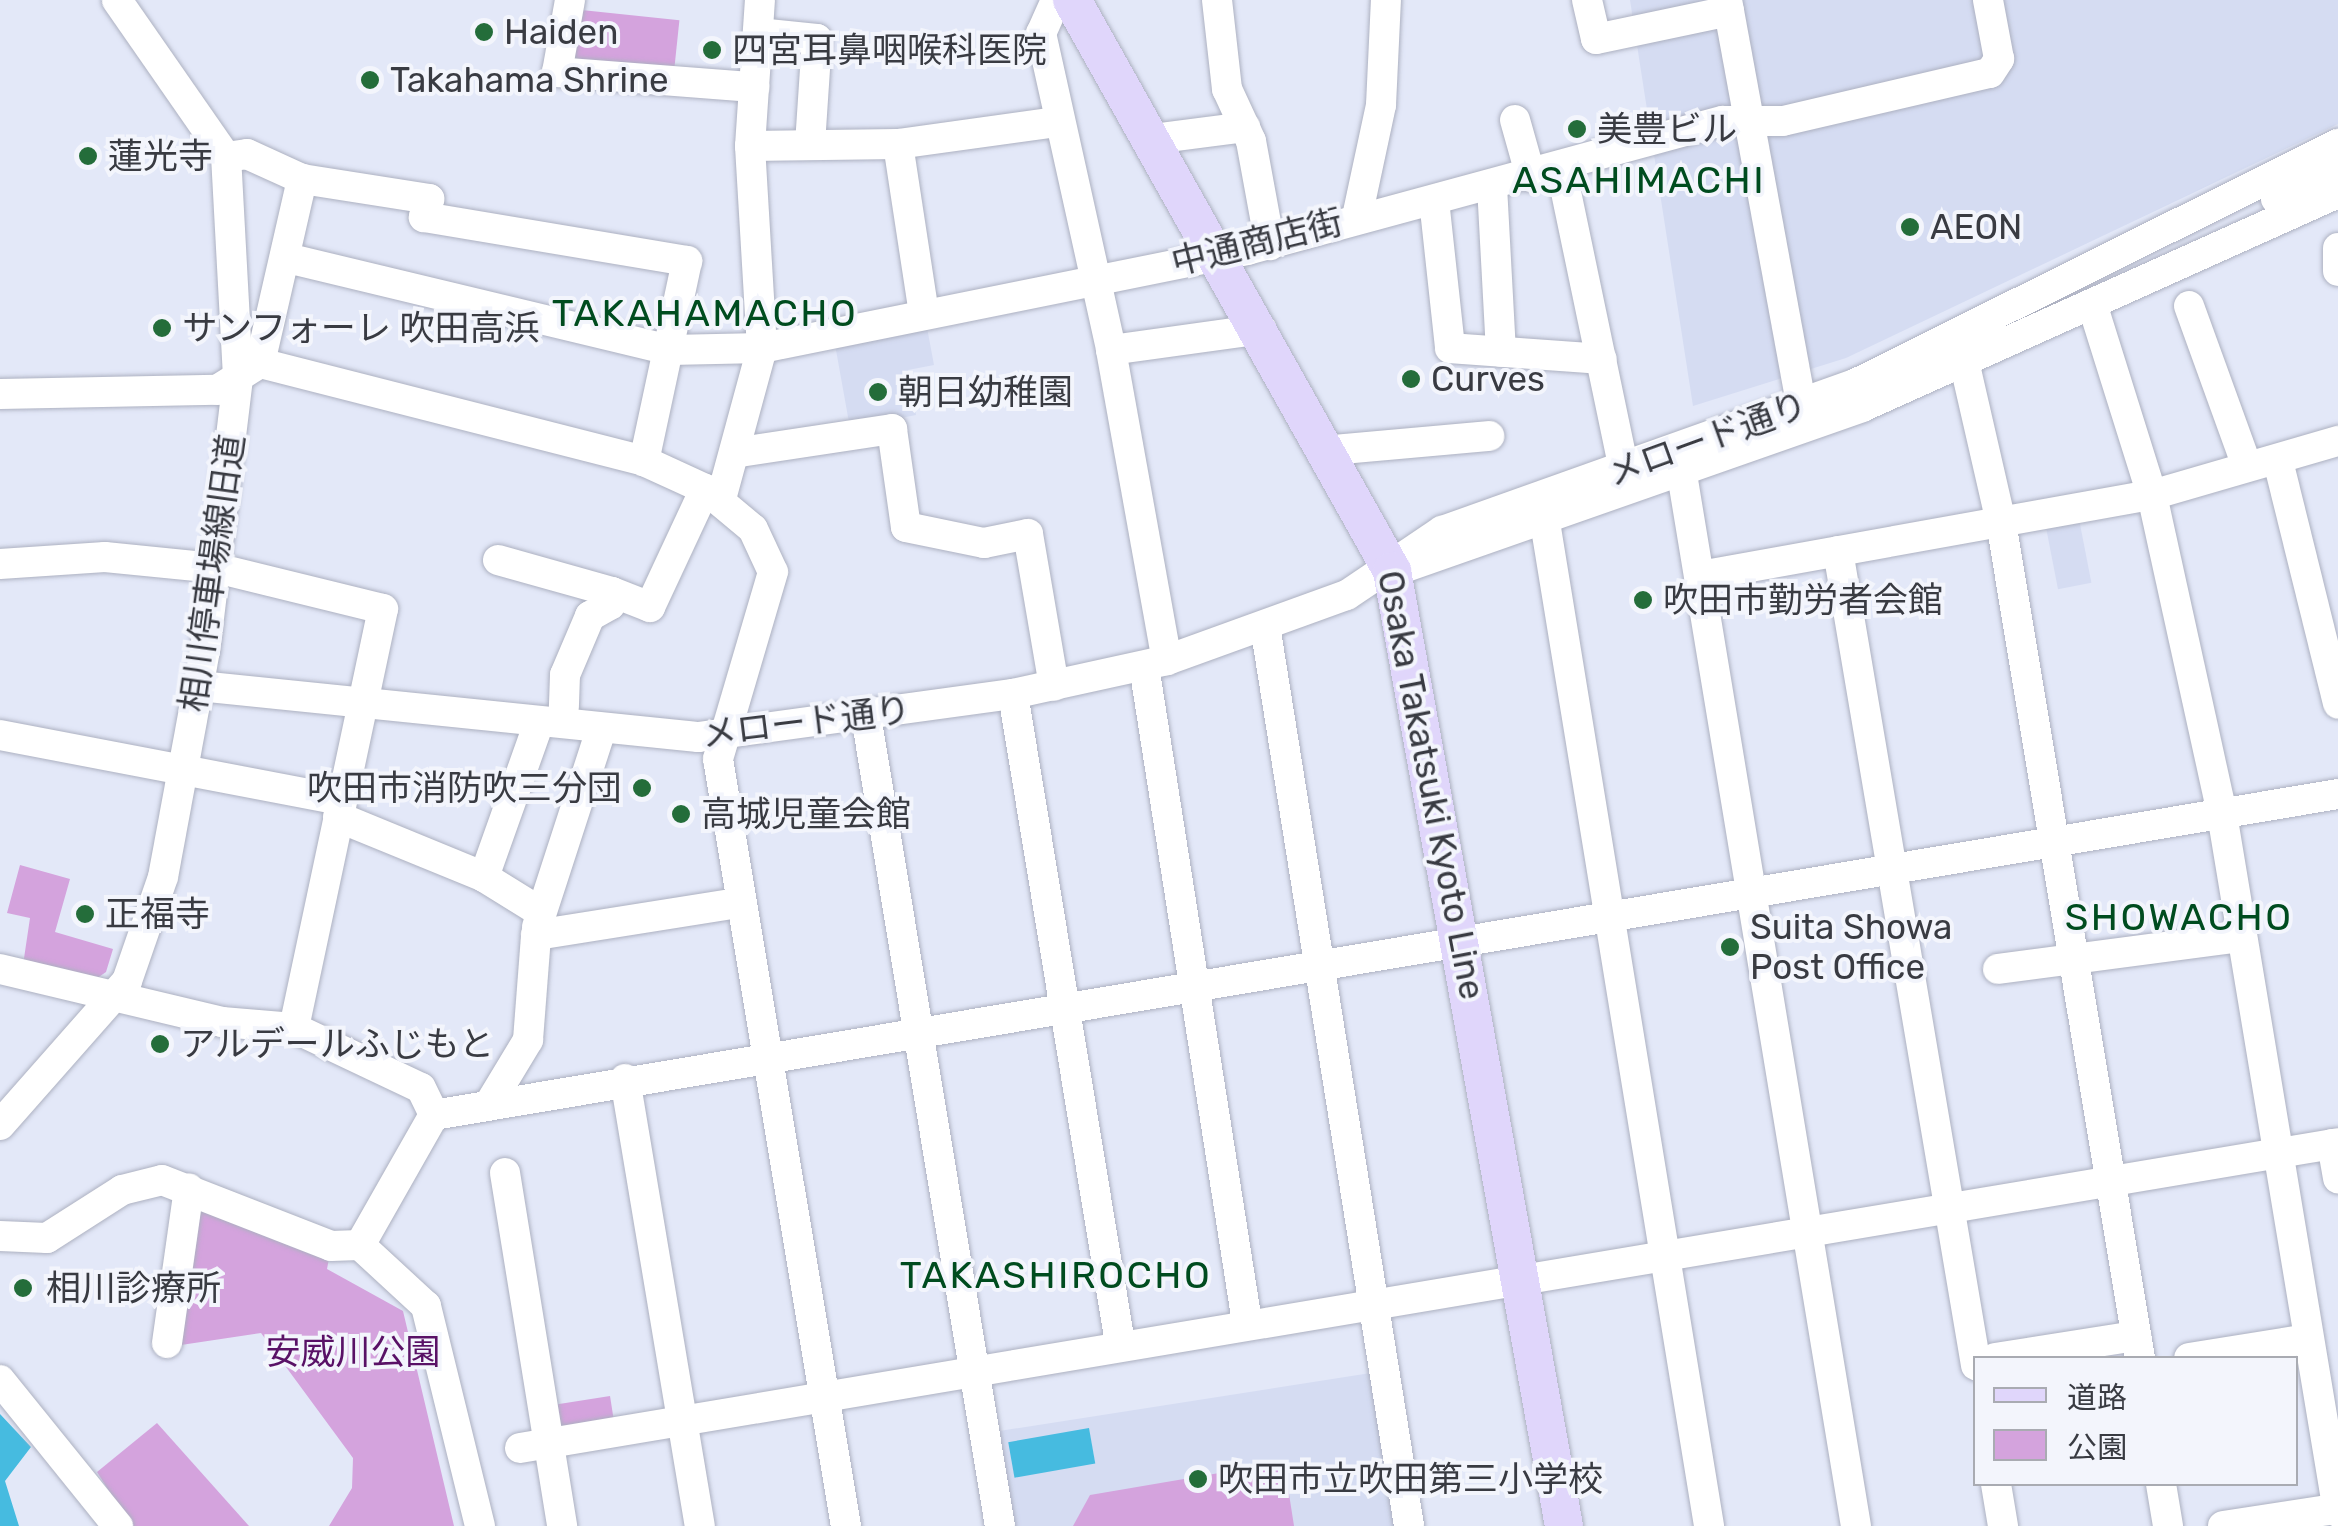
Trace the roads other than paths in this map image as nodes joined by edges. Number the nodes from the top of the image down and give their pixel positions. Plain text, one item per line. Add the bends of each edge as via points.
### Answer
1 (116, 0) edge
2 (570, 0) edge
3 (760, 0) edge
4 (1056, 0) edge
5 (1072, 0) edge
6 (1217, 0) edge
7 (1386, 0) edge
8 (1587, 0) edge
9 (1988, 0) edge
10 (1728, 6) edge
11 (758, 33) junction
12 (754, 87) junction
13 (1516, 120) dead end
14 (1057, 122) junction
15 (1748, 126) junction
16 (1245, 127) junction
17 (1153, 139) junction
18 (898, 144) junction
19 (2338, 144) edge
20 (810, 145) junction
21 (750, 146) junction
22 (226, 157) junction
23 (1561, 168) junction
24 (2338, 170) edge
25 (1531, 177) junction
26 (302, 179) junction
27 (1492, 186) junction
28 (2338, 193) edge
29 (1434, 200) junction
30 (1357, 218) junction
31 (1270, 244) junction
32 (2338, 248) edge
33 (1219, 254) junction
34 (290, 259) junction
35 (2338, 272) edge
36 (1089, 281) junction
37 (2080, 305) junction
38 (2188, 306) dead end
39 (924, 313) junction
40 (2028, 318) junction
41 (1262, 329) junction
42 (762, 348) junction
43 (670, 350) junction
44 (1112, 350) junction
45 (1501, 352) junction
46 (1602, 360) junction
47 (1964, 361) junction
48 (249, 370) junction
49 (0, 394) edge
50 (1803, 416) junction
51 (1489, 436) dead end
52 (2338, 442) edge
53 (1332, 450) junction
54 (740, 452) junction
55 (2278, 460) junction
56 (644, 461) junction
57 (2246, 466) junction
58 (1624, 470) junction
59 (1682, 474) junction
60 (713, 494) junction
61 (2152, 495) junction
62 (1545, 522) junction
63 (2001, 522) junction
64 (1838, 551) junction
65 (498, 560) dead end
66 (216, 568) junction
67 (1392, 570) junction
68 (1, 571) edge
69 (1700, 576) junction
70 (612, 592) junction
71 (1266, 632) junction
72 (1155, 663) junction
73 (200, 686) junction
74 (1054, 686) junction
75 (1013, 694) junction
76 (2338, 704) edge
77 (360, 705) junction
78 (564, 707) dead end
79 (866, 716) junction
80 (538, 726) junction
81 (600, 733) junction
82 (0, 734) edge
83 (722, 736) junction
84 (184, 771) junction
85 (2338, 794) edge
86 (339, 808) junction
87 (2222, 814) junction
88 (2054, 842) junction
89 (1893, 869) junction
90 (484, 878) junction
91 (1752, 893) junction
92 (739, 902) junction
93 (1607, 917) junction
94 (538, 923) junction
95 (2242, 937) junction
96 (1464, 941) junction
97 (2075, 959) junction
98 (1320, 964) junction
99 (0, 969) edge
100 (1998, 969) dead end
101 (1191, 986) junction
102 (115, 996) junction
103 (1063, 1008) junction
104 (294, 1028) junction
105 (918, 1032) junction
106 (769, 1054) junction
107 (625, 1079) junction
108 (490, 1103) junction
109 (434, 1115) junction
110 (0, 1126) edge
111 (2335, 1143) edge
112 (2277, 1152) junction
113 (505, 1172) dead end
114 (2338, 1178) edge
115 (2111, 1180) junction
116 (189, 1189) junction
117 (1950, 1207) junction
118 (1808, 1231) junction
119 (0, 1236) edge
120 (360, 1245) junction
121 (1665, 1254) junction
122 (1518, 1279) junction
123 (1375, 1302) junction
124 (1247, 1322) junction
125 (2307, 1339) junction
126 (167, 1343) dead end
127 (1120, 1344) junction
128 (2138, 1347) edge
129 (1974, 1356) edge
130 (2021, 1356) edge
131 (2201, 1356) edge
132 (975, 1372) junction
133 (0, 1380) edge
134 (828, 1398) junction
135 (683, 1419) junction
136 (535, 1445) junction
137 (1996, 1486) edge
138 (2161, 1486) edge
139 (2336, 1511) edge
140 (2259, 1523) edge
141 (118, 1526) edge
142 (480, 1526) edge
143 (562, 1526) edge
144 (700, 1526) edge
145 (846, 1526) edge
146 (1000, 1526) edge
147 (1409, 1526) edge
148 (1564, 1526) edge
149 (1709, 1526) edge
150 (1856, 1526) edge
151 (2003, 1526) edge
152 (2168, 1526) edge
153 (2223, 1526) edge

1 - 22 street
2 - 12 street via 557,72
3 - 11 street
4 - 14 street via 1040,33
5 - 17 main road, Osaka Takatsuki Kyoto Line
6 - 16 street via 1227,89
7 - 30 street via 1381,105
8 - 10 street via 1596,39
9 - 15 street, 中通商店街 via 1999,59 1990,74
10 - 15 street
11 - 12 street
11 - 20 street via 816,39
12 - 21 street
13 - 25 street
14 - 18 street
14 - 36 street
15 - 23 street, 中通商店街 via 1723,121
15 - 50 street
16 - 17 street
16 - 31 street
17 - 33 main road, Osaka Takatsuki Kyoto Line
18 - 20 street
18 - 39 street
19 - 40 street via 2074,271
20 - 21 street
21 - 42 street
22 - 26 street via 247,154
22 - 48 street, 相川停車場線旧道
23 - 25 street, 中通商店街
23 - 46 street
24 - 37 street
25 - 27 street, 中通商店街
26 - 34 street
26 - 43 street via 428,199 424,217 687,261
27 - 29 street, 中通商店街
27 - 45 street
28 - 37 street
29 - 30 street, 中通商店街
29 - 45 street via 1450,348
30 - 31 street, 中通商店街
31 - 33 street, 中通商店街
32 - 35 street
33 - 36 street, 中通商店街
33 - 41 main road, Osaka Takatsuki Kyoto Line
34 - 43 street, 中通商店街
34 - 48 street
36 - 39 street, 中通商店街
36 - 44 street
37 - 40 street
37 - 61 street
38 - 57 street
39 - 42 street, 中通商店街
40 - 47 street, メロード通り
40 - 50 street, メロード通り
41 - 44 street
41 - 53 main road, Osaka Takatsuki Kyoto Line
42 - 43 street, 中通商店街
42 - 54 street
43 - 56 street
44 - 72 street
45 - 46 street
46 - 58 street
47 - 50 street, メロード通り
47 - 63 street
48 - 49 street via 217,390
48 - 56 street
48 - 66 street, 相川停車場線旧道
50 - 58 street, メロード通り
50 - 59 street, メロード通り
51 - 53 street
52 - 55 street
53 - 67 main road, Osaka Takatsuki Kyoto Line
54 - 60 street
54 - 74 street via 892,429 906,527 984,543 1028,534
55 - 57 street
55 - 76 street
56 - 60 street
57 - 61 street
58 - 67 street, メロード通り via 1442,531
59 - 62 street, メロード通り
59 - 69 street
60 - 70 street via 650,607
60 - 83 street via 752,529 772,572
61 - 63 street
61 - 87 street
62 - 67 street, メロード通り
62 - 93 street
63 - 64 street
63 - 88 street
64 - 69 street
64 - 89 street
65 - 70 street
66 - 68 street via 104,557
66 - 73 street, 相川停車場線旧道
66 - 77 street via 383,609
67 - 71 street, メロード通り
67 - 96 main road, Osaka Takatsuki Kyoto Line
69 - 91 street
70 - 78 street via 610,605 590,616 565,675
71 - 72 street, メロード通り
71 - 98 street
72 - 74 street, メロード通り
72 - 101 street
73 - 77 street, メロード通り
73 - 84 street, 相川停車場線旧道
74 - 75 street, メロード通り
75 - 79 street, メロード通り
75 - 103 street
77 - 80 street, メロード通り
77 - 86 street
79 - 83 street, メロード通り
79 - 105 street
80 - 81 street, メロード通り
80 - 90 street
81 - 83 street, メロード通り
81 - 94 street
82 - 84 street
83 - 92 street
84 - 86 street
84 - 102 street, 相川停車場線旧道 via 163,877
85 - 87 street
86 - 90 street
86 - 104 street
87 - 88 street
87 - 95 street
88 - 89 street
88 - 97 street
89 - 91 street
89 - 117 street
90 - 94 street
91 - 93 street
91 - 118 street
92 - 94 street
92 - 106 street
93 - 96 street
93 - 121 street
94 - 108 street via 528,1040
95 - 97 street
95 - 112 street
96 - 98 street
96 - 122 main road, Osaka Takatsuki Kyoto Line
97 - 100 street
97 - 115 street
98 - 101 street
98 - 123 street
99 - 102 street
101 - 103 street
101 - 124 street
102 - 104 street via 282,1034
102 - 110 street, 相川停車場線旧道
103 - 105 street
103 - 127 street
104 - 109 street via 421,1088
105 - 106 street
105 - 132 street
106 - 107 street
106 - 134 street
107 - 108 street
107 - 135 street
108 - 109 street
109 - 120 street
111 - 112 street
111 - 114 street
112 - 115 street
112 - 125 street
113 - 136 street
115 - 117 street
115 - 128 street
116 - 119 street via 142,1182 48,1238
116 - 120 street via 331,1246
116 - 126 street
117 - 118 street
117 - 129 street
118 - 121 street
118 - 150 street
120 - 142 street via 426,1306
121 - 122 street
121 - 149 street
122 - 123 street
122 - 148 main road, Osaka Takatsuki Kyoto Line
123 - 124 street
123 - 147 street
124 - 127 street
125 - 131 street
125 - 139 street
127 - 132 street
128 - 130 street
132 - 134 street
132 - 146 street
133 - 141 street
134 - 135 street
134 - 145 street
135 - 136 street
135 - 144 street
136 - 143 street
137 - 151 street
138 - 152 street
139 - 140 street
140 - 153 street

